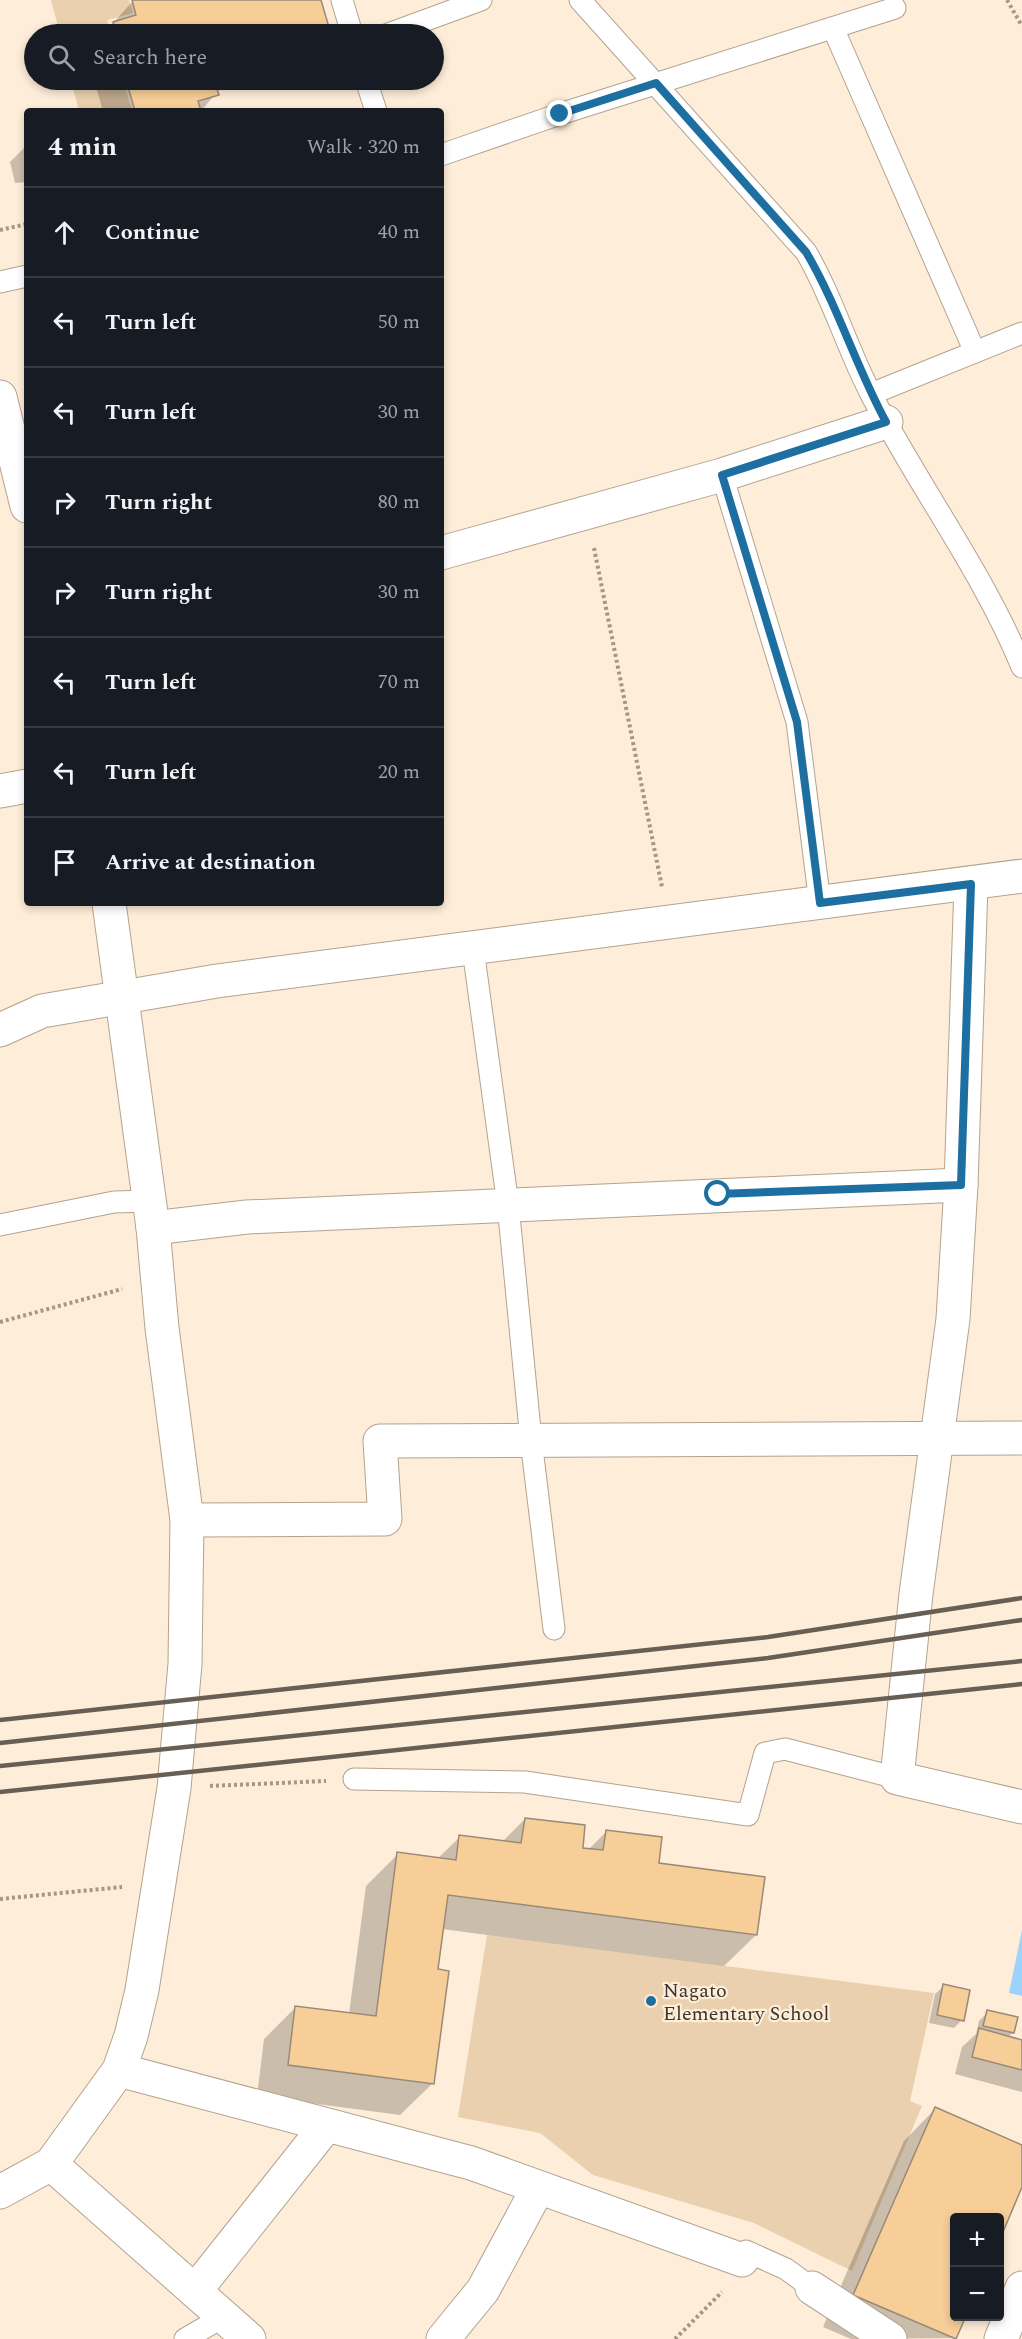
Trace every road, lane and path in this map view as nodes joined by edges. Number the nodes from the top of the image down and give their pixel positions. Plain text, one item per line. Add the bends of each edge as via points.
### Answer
1 (342, 0) edge
2 (481, 0) edge
3 (580, 0) edge
4 (1007, 0) edge
5 (895, 8) dead end
6 (349, 24) edge
7 (415, 24) edge
8 (1022, 26) edge
9 (833, 28) junction
10 (656, 83) junction
11 (369, 90) edge
12 (375, 108) edge
13 (444, 154) edge
14 (24, 225) edge
15 (0, 230) edge
16 (24, 277) edge
17 (0, 282) edge
18 (1022, 333) edge
19 (975, 352) junction
20 (0, 397) edge
21 (878, 408) junction
22 (722, 475) junction
23 (24, 494) edge
24 (587, 512) junction
25 (444, 552) edge
26 (1022, 667) edge
27 (24, 787) edge
28 (0, 791) edge
29 (1022, 876) edge
30 (971, 884) junction
31 (820, 903) junction
32 (109, 906) edge
33 (670, 923) junction
34 (473, 949) junction
35 (122, 996) junction
36 (0, 1030) edge
37 (961, 1185) junction
38 (508, 1205) junction
39 (151, 1215) junction
40 (0, 1225) edge
41 (157, 1279) junction
42 (0, 1322) edge
43 (935, 1438) junction
44 (1022, 1438) edge
45 (531, 1440) junction
46 (187, 1520) junction
47 (555, 1629) dead end
48 (897, 1778) junction
49 (354, 1779) joint
50 (174, 1788) junction
51 (1022, 1807) edge
52 (158, 1884) junction
53 (0, 1899) edge
54 (119, 2070) junction
55 (326, 2126) junction
56 (51, 2164) junction
57 (538, 2188) junction
58 (0, 2192) edge
59 (742, 2259) junction
60 (812, 2288) joint
61 (1022, 2288) edge
62 (195, 2291) junction
63 (223, 2317) junction
64 (186, 2339) edge
65 (249, 2339) edge
66 (443, 2339) edge
67 (675, 2339) edge
68 (890, 2339) edge
69 (1001, 2339) edge

1 - 6 lane
2 - 7 lane
3 - 10 lane
4 - 8 path
5 - 9 lane
9 - 10 lane
9 - 19 lane
10 - 13 lane
10 - 21 lane via 806,252 822,279
11 - 12 lane
14 - 15 path
16 - 17 lane
18 - 19 lane
19 - 21 lane
20 - 23 street
21 - 22 street
21 - 26 lane via 976,578
22 - 24 street
22 - 31 lane via 797,722
24 - 25 street
24 - 33 path
27 - 28 street
29 - 30 street
30 - 31 street
30 - 37 street
31 - 33 street
32 - 35 street
33 - 34 street
34 - 35 street
34 - 38 lane
35 - 36 street via 42,1011
35 - 39 street
37 - 38 street
37 - 43 street via 953,1319
38 - 39 street via 247,1217
38 - 45 lane
39 - 40 lane via 114,1202
39 - 41 street
41 - 42 path
41 - 46 street
43 - 44 street
43 - 45 street
43 - 48 street
45 - 46 street via 380,1442 386,1519
45 - 47 lane
46 - 50 street via 185,1664
48 - 49 lane via 785,1749 765,1753 748,1815 525,1782
48 - 51 street
49 - 50 path
50 - 52 street
52 - 53 path
52 - 54 street via 142,1990
54 - 55 street
54 - 56 street
55 - 57 street via 471,2163
55 - 62 street
56 - 58 street
56 - 62 street
57 - 59 street
57 - 66 street via 483,2290
59 - 60 lane via 746,2250 786,2269
59 - 67 path via 739,2276
60 - 68 street
61 - 69 street
62 - 63 street
63 - 64 lane
63 - 65 street

